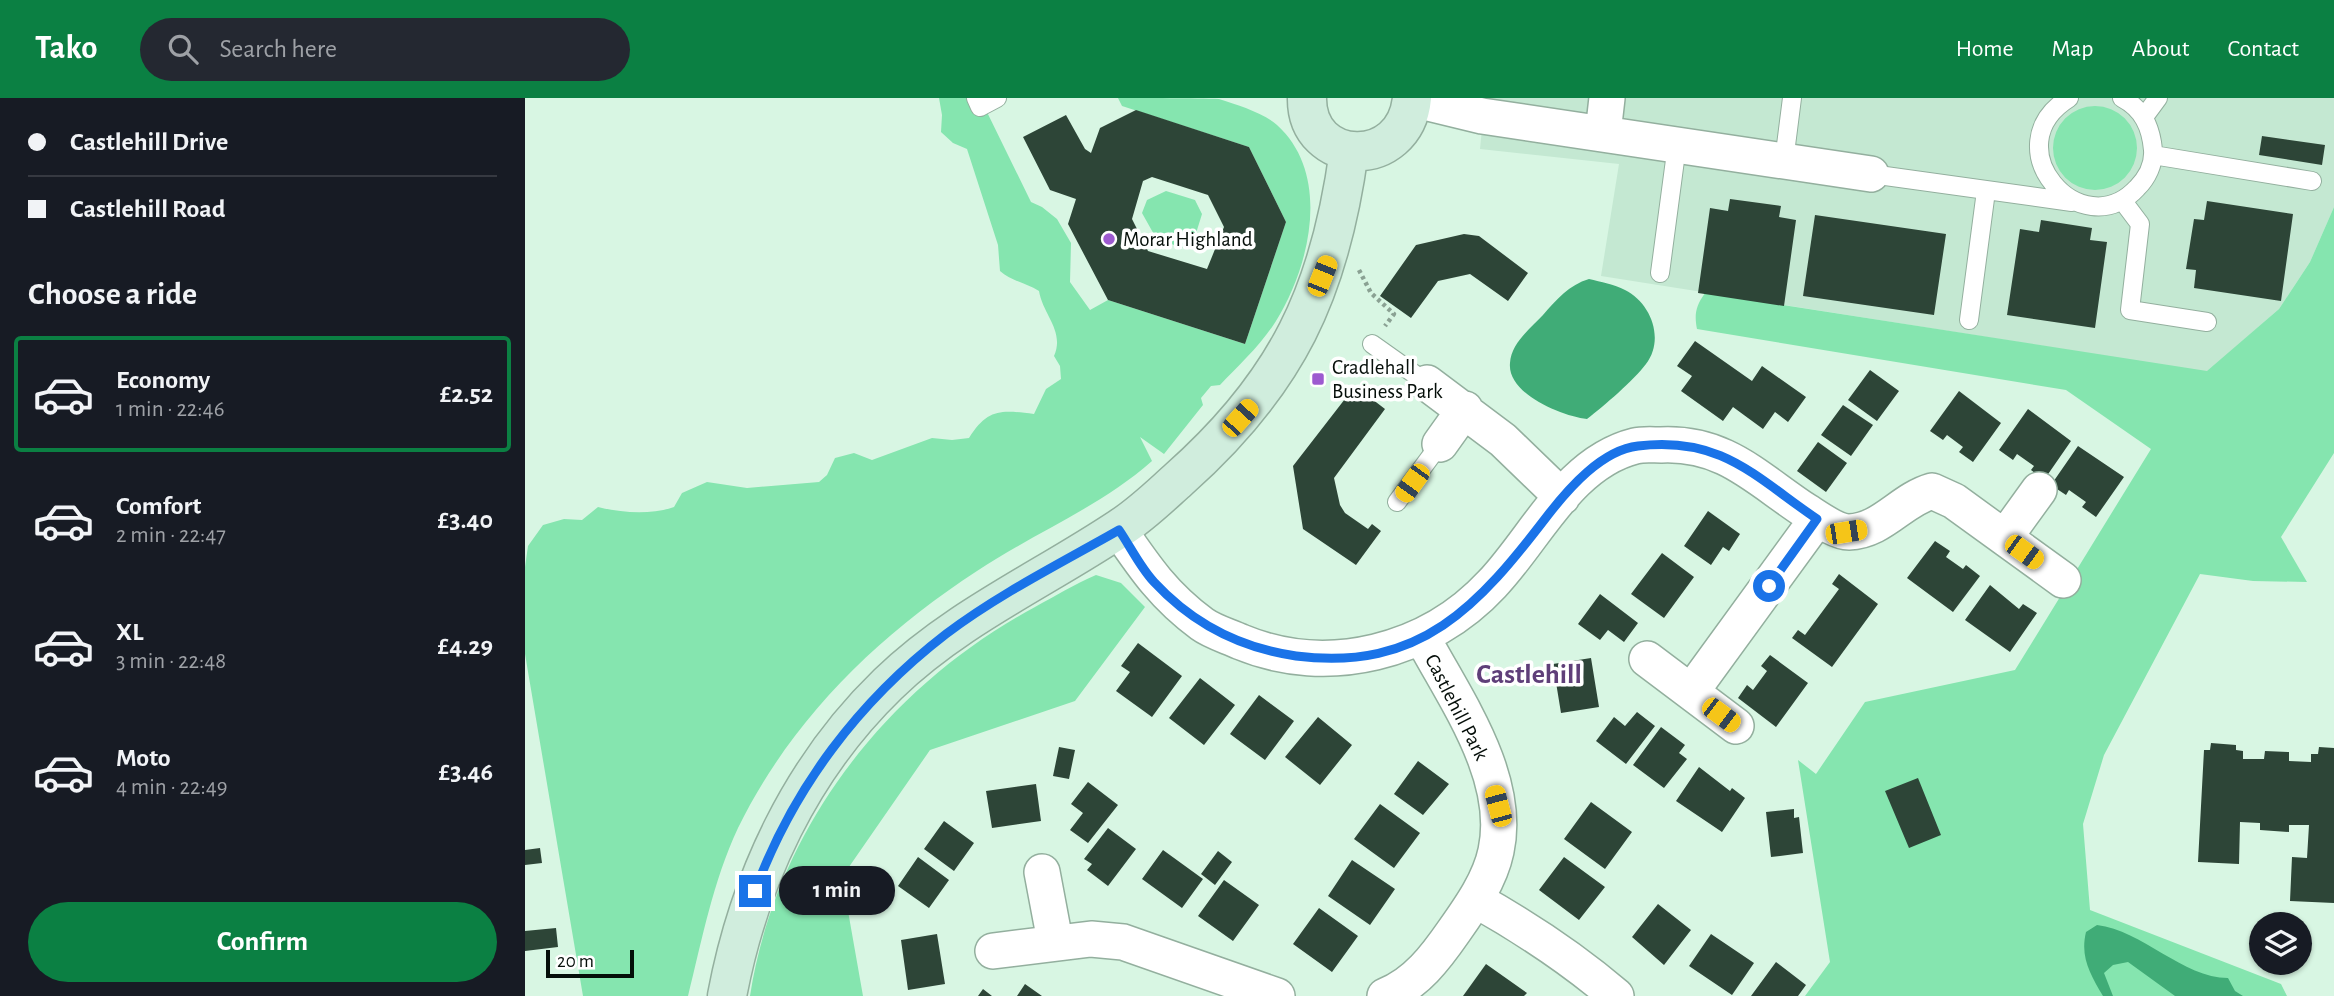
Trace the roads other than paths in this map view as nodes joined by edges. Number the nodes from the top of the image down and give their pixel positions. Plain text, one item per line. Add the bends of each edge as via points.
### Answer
1 (976, 98) edge
2 (997, 98) edge
3 (1307, 98) edge
4 (1412, 98) edge
5 (1607, 98) edge
6 (1792, 98) edge
7 (2070, 98) edge
8 (2122, 98) edge
9 (2158, 98) edge
10 (2144, 117) junction
11 (1603, 133) junction
12 (1677, 145) junction
13 (1349, 151) junction
14 (2153, 155) junction
15 (1784, 161) junction
16 (1871, 174) joint
17 (2312, 181) dead end
18 (1986, 191) junction
19 (2122, 200) junction
20 (2075, 202) junction
21 (1660, 273) dead end
22 (1969, 320) dead end
23 (2207, 322) dead end
24 (1372, 344) road end
25 (1427, 383) joint
26 (1465, 409) junction
27 (1440, 444) joint
28 (2039, 490) dead end
29 (1562, 497) junction
30 (1398, 502) dead end
31 (1817, 519) junction
32 (1119, 530) junction
33 (2005, 537) junction
34 (2063, 580) dead end
35 (1422, 637) junction
36 (1647, 659) dead end
37 (1691, 692) junction
38 (1736, 726) dead end
39 (1042, 872) dead end
40 (1476, 900) junction
41 (1055, 941) junction
42 (993, 951) dead end
43 (727, 996) edge
44 (1277, 996) edge
45 (1385, 996) edge
46 (1616, 996) edge

1 - 2 lane via 980,107
3 - 13 street via 1311,122 1321,136
4 - 11 street via 1482,116
4 - 13 street via 1410,114 1393,140 1380,148
5 - 11 street
6 - 15 lane
7 - 20 lane via 2046,120 2039,158 2058,192
8 - 10 lane
9 - 10 lane
10 - 14 lane
11 - 12 street
12 - 15 street
12 - 21 lane
13 - 32 street via 1330,256 1298,335 1255,401 1210,452
14 - 17 lane
14 - 19 lane via 2144,180
15 - 16 street
16 - 18 lane
18 - 20 lane
18 - 22 lane
19 - 20 lane via 2099,205
19 - 23 lane via 2140,224 2130,310
24 - 25 lane
25 - 26 street
26 - 27 street
26 - 29 street
27 - 30 lane
28 - 33 street
29 - 31 street via 1591,467 1635,446 1686,444 1734,460
29 - 35 street via 1492,584 1456,619
31 - 33 street via 1846,532 1870,528 1914,496 1933,491
31 - 37 street
32 - 35 street via 1153,581 1204,626 1264,651 1325,659 1389,650
32 - 43 street via 947,633 888,684 831,747 773,844 738,938
33 - 34 street
35 - 40 street, Castlehill Park via 1486,762 1498,806 1496,851
36 - 37 street
37 - 38 street
39 - 41 street
40 - 45 street, Castlehill Park via 1430,965
40 - 46 street via 1522,925
41 - 42 street
41 - 44 street via 1123,942

